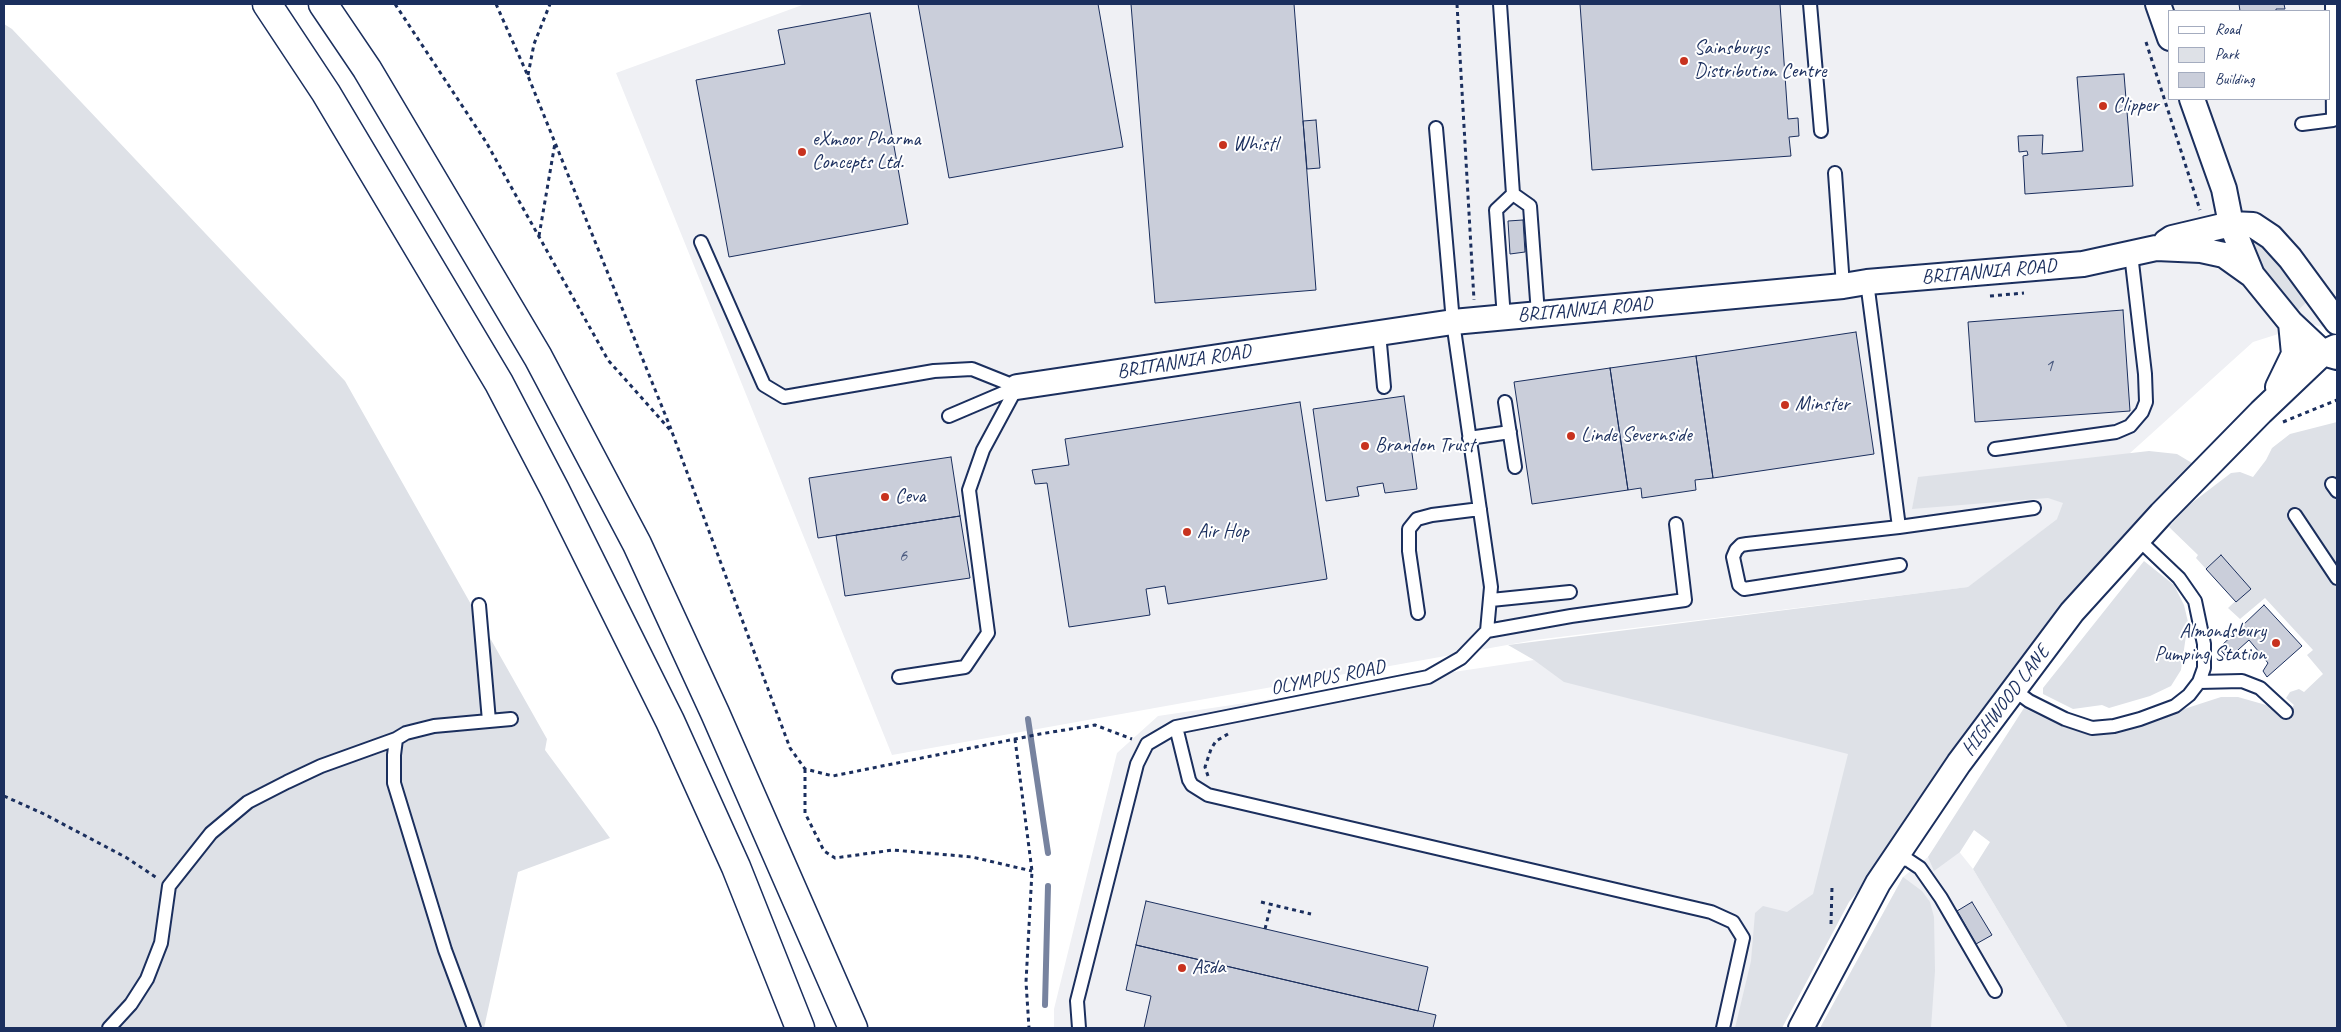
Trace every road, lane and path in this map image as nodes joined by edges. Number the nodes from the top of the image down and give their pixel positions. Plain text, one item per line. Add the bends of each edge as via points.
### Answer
1 (267, 4) edge
2 (323, 4) edge
3 (395, 4) edge
4 (496, 4) edge
5 (550, 4) edge
6 (1456, 4) edge
7 (1500, 4) edge
8 (1810, 4) edge
9 (2158, 4) edge
10 (2332, 4) edge
11 (2168, 32) edge
12 (2144, 35) dead end
13 (528, 76) junction
14 (2192, 100) edge
15 (2302, 124) dead end
16 (1436, 128) dead end
17 (1821, 131) dead end
18 (555, 142) junction
19 (1835, 173) dead end
20 (1512, 194) junction
21 (2232, 224) junction
22 (2207, 230) junction
23 (539, 236) junction
24 (701, 242) dead end
25 (2156, 248) junction
26 (2131, 254) junction
27 (2252, 275) junction
28 (1867, 282) junction
29 (1843, 286) junction
30 (2028, 292) dead end
31 (1980, 296) dead end
32 (1538, 314) junction
33 (1495, 318) junction
34 (1453, 322) junction
35 (2337, 322) edge
36 (2291, 323) junction
37 (1379, 333) junction
38 (2332, 352) edge
39 (1017, 387) junction
40 (1384, 387) dead end
41 (2337, 400) edge
42 (1506, 402) dead end
43 (949, 416) dead end
44 (2268, 420) junction
45 (672, 432) junction
46 (1510, 432) junction
47 (1470, 438) junction
48 (1995, 449) dead end
49 (1515, 467) dead end
50 (2034, 508) dead end
51 (1480, 509) junction
52 (2295, 515) dead end
53 (1676, 524) dead end
54 (1899, 527) junction
55 (2138, 539) junction
56 (1900, 565) dead end
57 (2337, 578) edge
58 (1570, 592) dead end
59 (1491, 600) junction
60 (479, 605) dead end
61 (1418, 613) dead end
62 (1487, 631) junction
63 (898, 677) dead end
64 (2199, 682) junction
65 (2014, 690) junction
66 (2286, 712) dead end
67 (511, 719) dead end
68 (489, 721) junction
69 (1176, 727) junction
70 (1120, 734) dead end
71 (1228, 734) dead end
72 (396, 739) junction
73 (1015, 739) junction
74 (805, 769) junction
75 (4, 796) edge
76 (1224, 799) junction
77 (1895, 858) junction
78 (1032, 870) junction
79 (169, 886) junction
80 (1261, 902) dead end
81 (1271, 905) junction
82 (1311, 914) dead end
83 (1265, 929) dead end
84 (1995, 991) dead end
85 (109, 1028) edge
86 (474, 1028) edge
87 (800, 1028) edge
88 (852, 1028) edge
89 (1029, 1028) edge
90 (1079, 1028) edge
91 (1723, 1028) edge
92 (1800, 1028) edge

1 - 87 highway via 326,92 499,383 555,490 670,721 736,867
2 - 88 highway via 367,69 538,357 637,544 715,713
3 - 23 path via 486,142
4 - 13 path
5 - 13 path via 534,44
6 - 33 path via 1474,302
7 - 20 lane
8 - 17 lane
9 - 11 street
10 - 15 lane via 2333,120
12 - 22 path
13 - 18 path
14 - 21 street via 2224,189
16 - 34 lane
18 - 23 path
18 - 45 path
19 - 29 lane
20 - 32 lane via 1530,206
20 - 33 lane via 1496,210
21 - 22 street, BRITANNIA ROAD
21 - 27 street, BRITANNIA ROAD
21 - 35 street, BRITANNIA ROAD via 2253,225 2271,237
22 - 25 street, BRITANNIA ROAD via 2172,238
23 - 45 path via 608,360
24 - 39 lane via 764,384 784,397 934,371 972,369
25 - 26 street, BRITANNIA ROAD
25 - 27 street, BRITANNIA ROAD via 2201,250 2224,255
26 - 28 street, BRITANNIA ROAD via 2083,264
26 - 48 lane via 2145,374 2146,402 2142,412 2130,426 2116,432
27 - 36 street, BRITANNIA ROAD
28 - 29 street, BRITANNIA ROAD
28 - 54 lane
29 - 32 street, BRITANNIA ROAD
30 - 31 path
32 - 33 street, BRITANNIA ROAD
33 - 34 street, BRITANNIA ROAD
34 - 37 street, BRITANNIA ROAD
34 - 47 lane
36 - 38 street, BRITANNIA ROAD
36 - 44 street, HIGHWOOD LANE via 2292,360 2278,387
37 - 39 street, BRITANNIA ROAD
37 - 40 lane
38 - 44 street, HIGHWOOD LANE
39 - 43 lane
39 - 63 lane via 984,450 969,490 988,633 966,667
41 - 44 path via 2283,422
42 - 46 lane
44 - 55 street, HIGHWOOD LANE
45 - 74 path via 790,748
46 - 47 lane
46 - 49 lane
47 - 51 lane
50 - 54 lane
51 - 59 lane
51 - 61 lane via 1417,519 1409,529
52 - 57 lane
53 - 62 lane via 1685,600
54 - 56 lane via 1748,544 1736,550 1733,557 1738,585 1744,589
55 - 64 lane via 2179,578 2195,601 2204,644 2204,668
55 - 65 street, HIGHWOOD LANE via 2072,612
58 - 59 lane
59 - 62 lane
60 - 68 lane
62 - 69 lane, OLYMPUS ROAD via 1461,658 1428,677
64 - 65 lane via 2175,706 2114,726 2092,728 2065,719
64 - 66 lane via 2242,681 2260,688
65 - 77 street, HIGHWOOD LANE via 1959,763
67 - 68 lane
68 - 72 lane via 434,726
69 - 76 lane via 1192,785 1208,795
69 - 90 lane, OLYMPUS ROAD via 1147,744 1137,764 1077,1001
70 - 73 path via 1095,725
71 - 76 path via 1216,741 1205,768
72 - 79 lane via 321,766 248,802 211,833
72 - 86 lane via 394,783
73 - 74 path via 833,776
73 - 78 path
74 - 78 path via 805,813 824,851 835,858 893,850 972,857
75 - 79 path via 127,858
76 - 91 lane via 1704,910 1733,922 1743,938
77 - 84 lane via 1908,860 1920,868
77 - 92 street, HIGHWOOD LANE via 1878,883
78 - 89 path via 1026,982
79 - 85 lane via 161,944 147,979 131,1004
80 - 81 path
81 - 82 path
81 - 83 path

